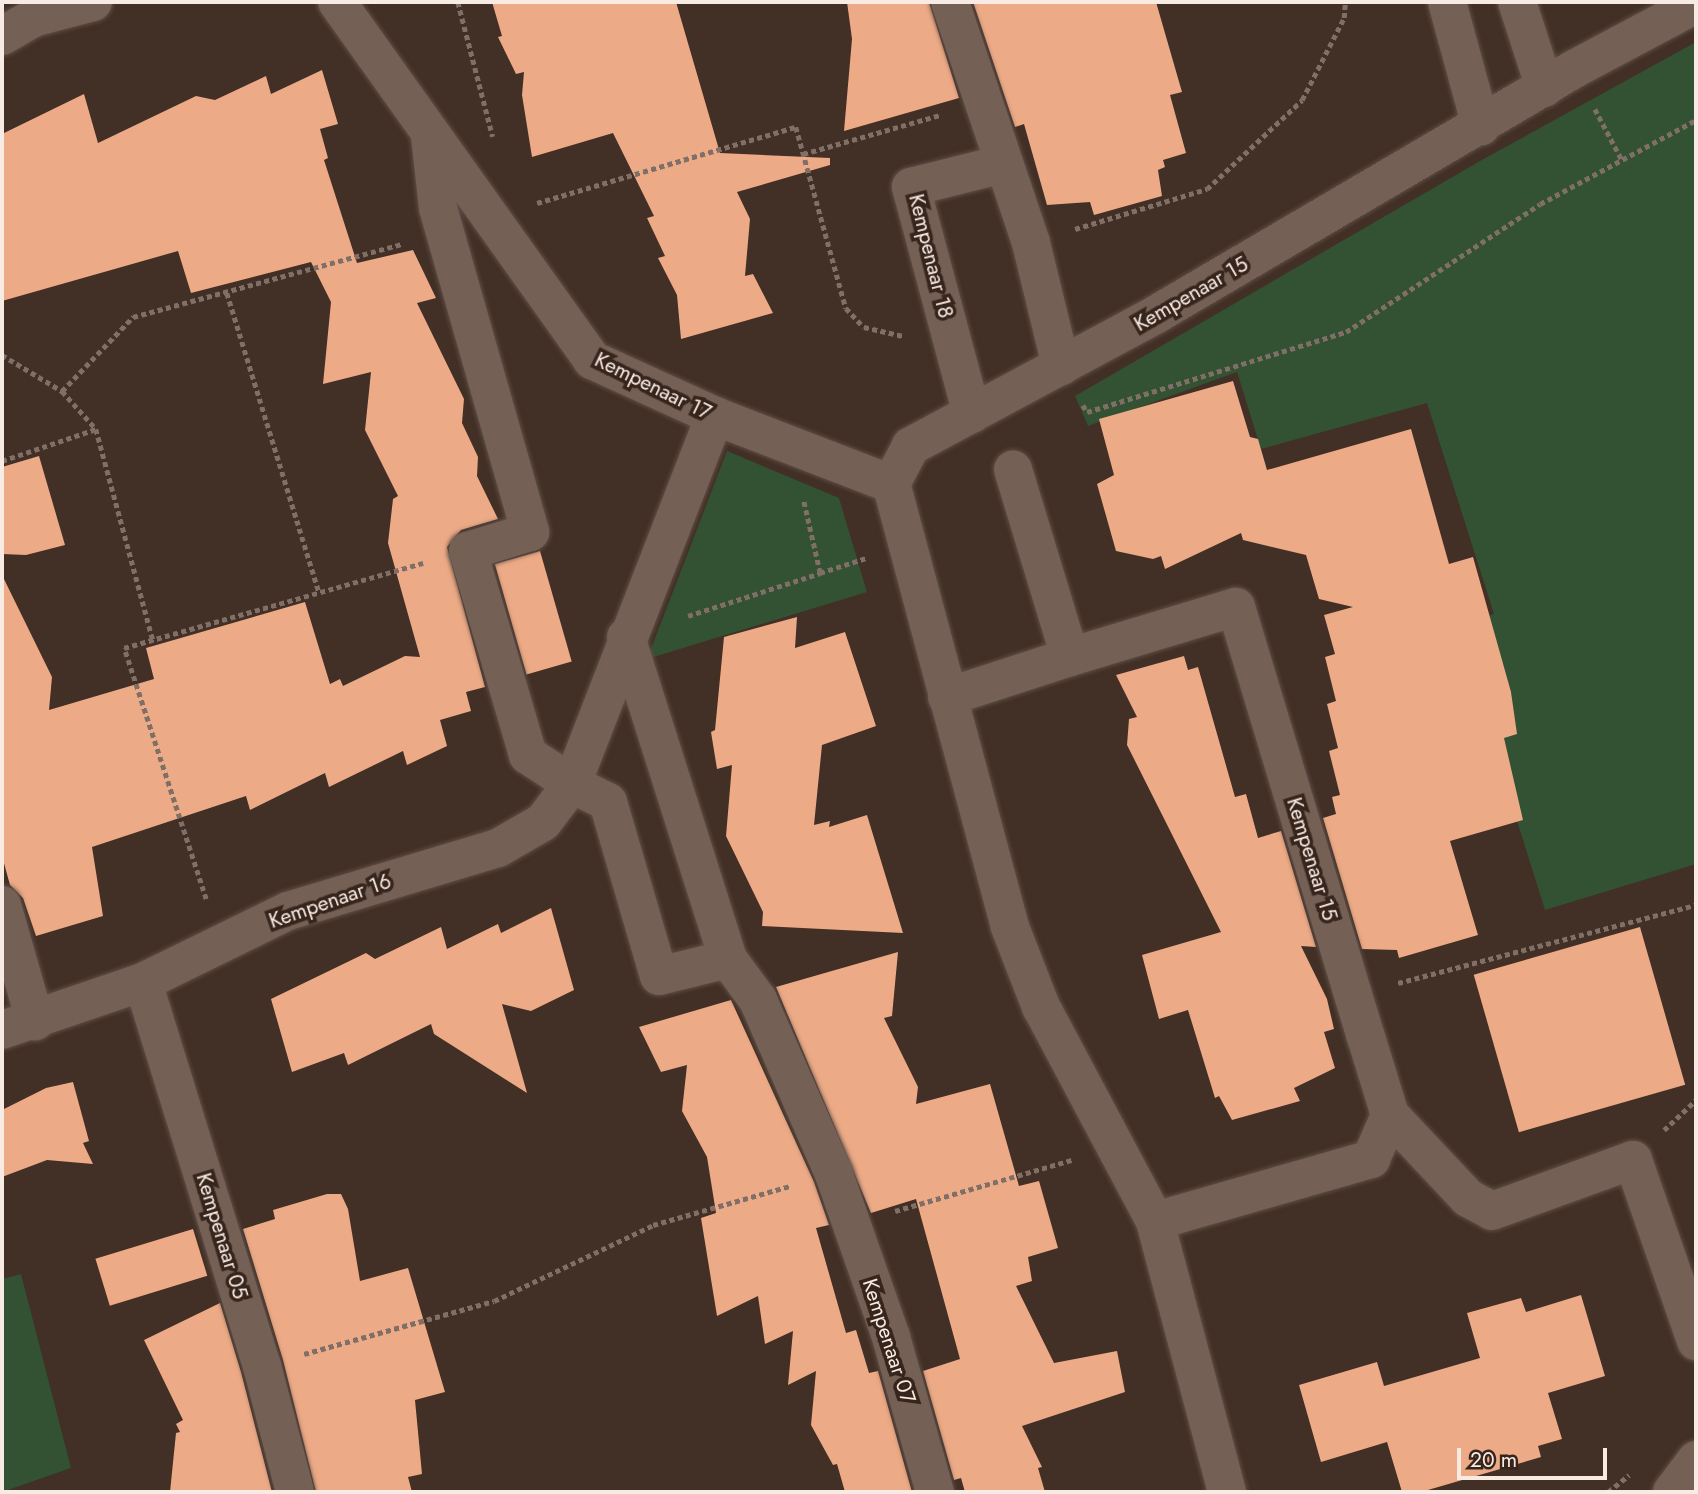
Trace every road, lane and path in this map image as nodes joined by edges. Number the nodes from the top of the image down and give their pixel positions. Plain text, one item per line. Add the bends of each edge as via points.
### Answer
1 (93, 2) edge
2 (337, 2) edge
3 (950, 2) edge
4 (1345, 2) edge
5 (1447, 2) edge
6 (1517, 2) edge
7 (1696, 4) edge
8 (2, 36) edge
9 (1559, 78) junction
10 (983, 102) junction
11 (1696, 120) edge
12 (1481, 126) junction
13 (430, 136) junction
14 (803, 154) junction
15 (1622, 160) junction
16 (1003, 164) junction
17 (523, 208) dead end
18 (445, 232) junction
19 (1031, 243) junction
20 (227, 293) junction
21 (954, 348) junction
22 (2, 355) edge
23 (1061, 366) junction
24 (62, 391) junction
25 (972, 414) junction
26 (715, 416) junction
27 (96, 429) junction
28 (791, 447) junction
29 (2, 461) edge
30 (1013, 469) dead end
31 (891, 484) junction
32 (468, 551) junction
33 (319, 592) junction
34 (626, 637) junction
35 (153, 640) junction
36 (1070, 657) junction
37 (947, 697) junction
38 (572, 784) junction
39 (2, 905) edge
40 (1696, 905) edge
41 (221, 943) junction
42 (728, 959) junction
43 (143, 982) junction
44 (1353, 995) junction
45 (18, 1025) edge
46 (1390, 1115) junction
47 (1116, 1148) junction
48 (842, 1196) junction
49 (1155, 1221) junction
50 (1696, 1341) edge
51 (262, 1366) junction
52 (1696, 1461) edge
53 (295, 1492) edge
54 (934, 1492) edge
55 (1227, 1492) edge
56 (1672, 1492) edge

1 - 8 street via 33,18
2 - 13 street, Kempenaar 17
3 - 10 street
4 - 19 path via 1344,18 1302,100 1207,188
5 - 12 street
6 - 9 street
7 - 9 street, Kempenaar 15
9 - 12 street, Kempenaar 15
9 - 15 path
10 - 14 path
10 - 16 street
11 - 15 path
12 - 23 street, Kempenaar 15
13 - 18 street, Kempenaar 17
13 - 26 street, Kempenaar 17 via 592,360
14 - 17 path via 796,127
14 - 21 path via 846,308 864,327
15 - 23 path via 1540,204 1346,331 1087,412
16 - 19 street
16 - 21 street, Kempenaar 18 via 911,187
18 - 20 path
18 - 32 street, Kempenaar 17 via 530,532
19 - 23 street
20 - 24 path via 133,317
20 - 33 path
21 - 25 street, Kempenaar 18
22 - 24 path
23 - 25 street, Kempenaar 15
24 - 27 path
25 - 31 street, Kempenaar 15 via 911,446
26 - 28 street, Kempenaar 17
26 - 34 street, Kempenaar 16
27 - 29 path
27 - 35 path
28 - 31 street, Kempenaar 17
28 - 34 path via 820,573
30 - 36 street
31 - 37 street
32 - 33 path
32 - 38 street via 528,755
33 - 35 path
34 - 38 street, Kempenaar 16
34 - 42 street
35 - 41 path via 124,648
36 - 37 street, Kempenaar 15
36 - 44 street, Kempenaar 15 via 1236,607
37 - 47 street via 1010,927 1041,1007
38 - 41 street, Kempenaar 16 via 544,822 498,848 288,911
38 - 42 street via 608,802 659,976
39 - 45 street, Kempenaar 16
40 - 44 path
41 - 43 street, Kempenaar 16
42 - 48 street via 758,1000
43 - 45 street, Kempenaar 16
43 - 51 street, Kempenaar 05
44 - 46 street, Kempenaar 15
46 - 49 street via 1371,1159
46 - 50 street, Kempenaar 15 via 1468,1198 1492,1211 1633,1160
47 - 48 path
47 - 49 street
48 - 51 path via 653,1225 494,1301
48 - 54 street, Kempenaar 07 via 891,1337
49 - 55 street
51 - 53 street, Kempenaar 05
52 - 56 street

